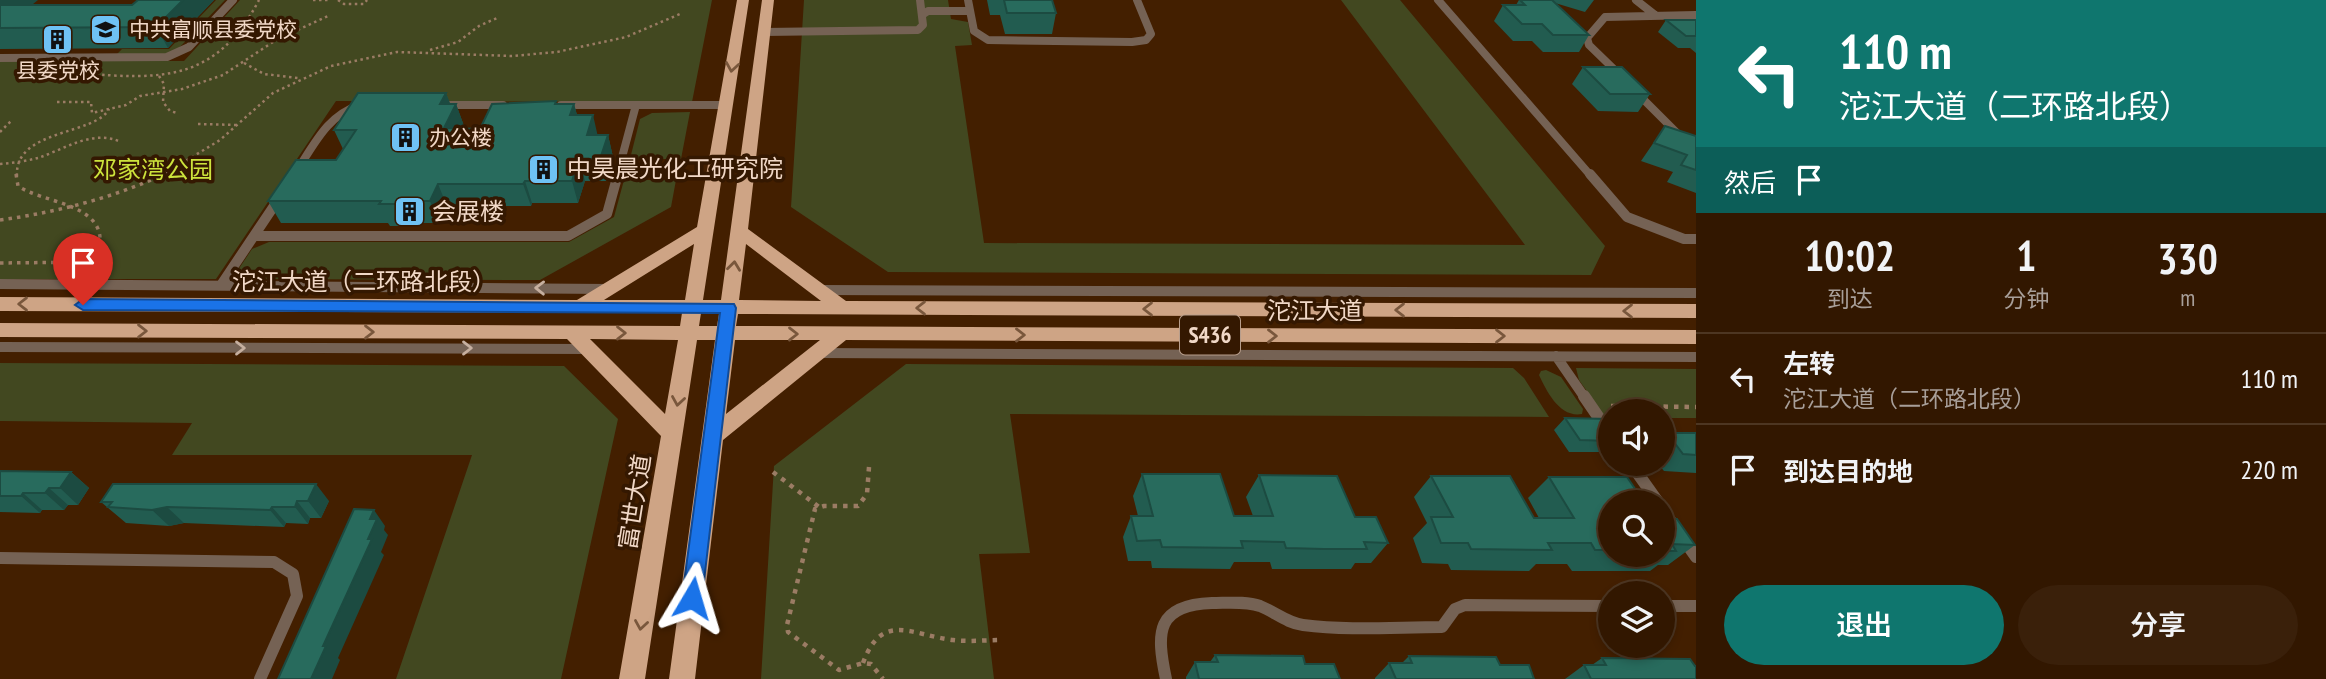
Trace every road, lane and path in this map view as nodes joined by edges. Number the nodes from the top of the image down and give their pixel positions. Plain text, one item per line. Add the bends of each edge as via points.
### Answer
1 (233, 0) edge
2 (313, 0) edge
3 (328, 0) edge
4 (338, 0) edge
5 (366, 0) edge
6 (743, 0) edge
7 (768, 0) edge
8 (920, 0) edge
9 (968, 0) edge
10 (1137, 0) edge
11 (1438, 0) edge
12 (1636, 0) edge
13 (970, 11) junction
14 (922, 15) junction
15 (1655, 15) junction
16 (1696, 15) edge
17 (328, 16) dead end
18 (497, 18) dead end
19 (764, 32) junction
20 (428, 51) dead end
21 (0, 58) edge
22 (244, 63) junction
23 (159, 76) dead end
24 (300, 78) dead end
25 (164, 93) junction
26 (57, 102) dead end
27 (367, 105) edge
28 (435, 105) edge
29 (515, 105) edge
30 (556, 105) edge
31 (636, 105) junction
32 (726, 105) junction
33 (109, 109) junction
34 (177, 113) dead end
35 (12, 120) dead end
36 (198, 124) dead end
37 (237, 125) dead end
38 (0, 132) edge
39 (121, 142) dead end
40 (1696, 148) edge
41 (20, 162) junction
42 (0, 164) edge
43 (289, 182) edge
44 (282, 193) edge
45 (706, 229) junction
46 (738, 230) junction
47 (254, 236) junction
48 (1696, 239) edge
49 (94, 262) junction
50 (0, 263) edge
51 (93, 275) dead end
52 (0, 284) edge
53 (221, 285) junction
54 (609, 289) junction
55 (819, 290) junction
56 (1696, 293) edge
57 (0, 304) edge
58 (579, 307) junction
59 (693, 307) junction
60 (728, 308) junction
61 (843, 308) junction
62 (1696, 311) edge
63 (0, 330) edge
64 (572, 333) junction
65 (689, 333) junction
66 (725, 333) junction
67 (841, 334) junction
68 (1696, 337) edge
69 (0, 347) edge
70 (588, 349) junction
71 (817, 353) junction
72 (1556, 356) junction
73 (1696, 357) edge
74 (1590, 405) junction
75 (1696, 407) edge
76 (1598, 417) edge
77 (672, 434) junction
78 (712, 437) junction
79 (869, 467) dead end
80 (773, 472) dead end
81 (819, 507) junction
82 (1675, 527) edge
83 (1696, 557) edge
84 (0, 558) edge
85 (1598, 606) edge
86 (1675, 606) edge
87 (1696, 607) edge
88 (1002, 640) dead end
89 (863, 663) junction
90 (260, 679) edge
91 (632, 679) edge
92 (682, 679) edge
93 (883, 679) edge
94 (1166, 679) edge

1 - 21 lane via 189,47 167,57
2 - 3 path
4 - 5 path via 363,4
6 -> 32 highway, 富世大道
7 - 19 highway
8 - 14 lane
9 - 13 lane
10 - 13 lane via 1151,34 1140,41 995,41 975,33
11 - 48 lane via 1627,217 1684,239
12 - 15 lane
13 - 14 lane
14 - 19 lane via 922,28 913,31
15 - 16 lane
15 - 40 lane via 1605,16 1587,38 1589,45
17 - 22 path via 276,40
18 - 20 path via 458,42
19 - 46 highway
22 - 24 path via 264,74
22 - 25 path via 208,81
23 - 25 path
25 - 33 path via 140,96
25 - 34 path via 163,102
26 - 33 path via 91,103 92,113
27 - 43 lane via 348,108 332,118
28 - 29 lane
30 - 31 lane
31 - 32 lane
31 - 47 lane via 607,214 568,236
32 - 45 highway, 富世大道
33 - 41 path via 99,119 35,145
35 - 38 path
36 - 37 path
39 - 41 path via 111,137 88,139
41 - 42 path
41 - 49 path via 15,179 23,191 81,210 94,222 100,236
44 - 47 lane
45 - 54 highway
45 - 59 highway, 富世大道
46 - 55 highway
60 -> 46 highway
47 - 53 lane
49 - 50 path
49 - 51 path
52 - 53 lane
54 -> 53 lane
54 - 58 highway
55 - 56 lane
55 - 61 highway
58 -> 57 highway, 沱江大道（二环路北段） / S436
58 - 59 highway, 沱江大道（二环路北段） / S436
59 - 60 highway, 沱江大道（二环路北段） / S436
59 - 65 highway, 富世大道
60 - 61 highway, 沱江大道 / S436
60 - 66 highway
62 -> 61 highway, 沱江大道 / S436
63 -> 64 highway, 沱江大道（二环路北段） / S436
64 -> 65 highway, 沱江大道（二环路北段） / S436
64 - 70 highway
65 - 66 highway, 沱江大道（二环路北段） / S436
65 -> 77 highway, 富世大道
66 -> 67 highway, 沱江大道 / S436
66 - 78 highway
67 -> 68 highway, 沱江大道 / S436
67 - 71 highway
69 -> 70 lane
70 - 77 highway
71 - 72 lane
71 - 78 highway
72 - 73 lane
72 - 74 lane
74 - 75 path
74 - 76 lane
77 -> 91 highway, 富世大道
78 - 92 highway
79 - 81 path via 867,494 858,506
80 - 81 path
81 - 89 path via 788,632 839,670
82 - 83 lane
84 - 90 lane via 274,562 293,574 297,596
85 - 94 lane via 1465,605 1455,609 1442,627 1302,625 1251,604 1189,604 1162,623 1158,648
86 - 87 lane
88 - 89 path via 952,640 896,628 873,638
89 - 93 path via 871,664

